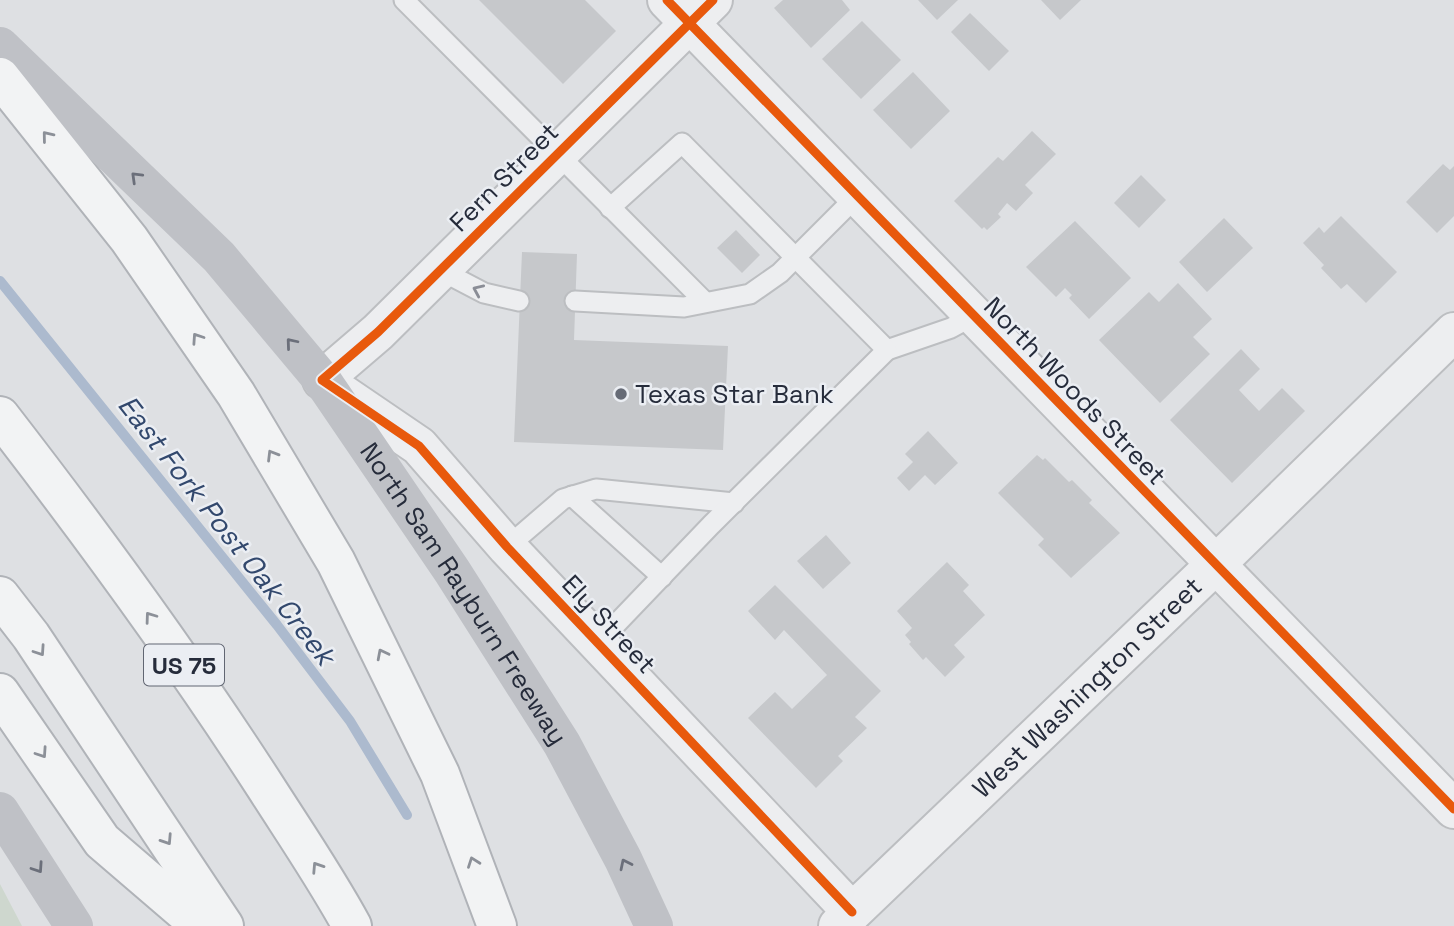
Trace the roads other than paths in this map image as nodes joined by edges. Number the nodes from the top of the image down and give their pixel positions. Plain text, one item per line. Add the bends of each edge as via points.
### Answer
1 (404, 0) edge
2 (689, 8) edge
3 (0, 46) edge
4 (0, 78) edge
5 (556, 154) junction
6 (857, 196) junction
7 (610, 208) junction
8 (795, 258) junction
9 (440, 270) junction
10 (519, 301) dead end
11 (575, 301) dead end
12 (705, 302) junction
13 (973, 316) junction
14 (1454, 332) edge
15 (887, 350) junction
16 (322, 380) junction
17 (0, 416) edge
18 (572, 496) junction
19 (734, 503) junction
20 (507, 547) junction
21 (1215, 565) junction
22 (662, 577) junction
23 (0, 596) edge
24 (598, 643) junction
25 (0, 692) edge
26 (1454, 810) edge
27 (0, 811) edge
28 (845, 919) edge
29 (74, 926) edge
30 (201, 926) edge
31 (224, 926) edge
32 (352, 926) edge
33 (497, 926) edge
34 (654, 926) edge

1 - 5 lane
2 - 5 street, Fern Street
2 - 6 street, North Woods Street
16 -> 3 main road, North Sam Rayburn Freeway via 219,257
33 -> 4 highway via 440,774 336,562 236,394 129,239
5 - 7 lane
5 - 9 street, Fern Street
6 - 8 lane
6 - 13 street, North Woods Street
7 - 8 lane via 682,143
7 - 12 lane
8 - 12 lane via 750,294
8 - 15 lane
10 -> 9 lane via 484,293
9 - 16 street, Fern Street
11 - 12 lane via 684,307
13 - 15 lane
13 - 21 street, North Woods Street
14 - 21 street, West Washington Street
15 - 19 lane
16 - 20 street, Ely Street via 419,446
34 -> 16 main road, North Sam Rayburn Freeway via 562,744
32 -> 17 highway, US 75 via 218,712
18 - 19 lane via 596,489
18 - 20 lane
18 - 22 lane
19 - 22 lane
20 - 24 street, Ely Street
21 - 26 street, North Woods Street
21 - 28 street, West Washington Street
22 - 24 lane
23 -> 31 highway
24 - 28 street, Ely Street
25 -> 30 highway via 102,842
27 -> 29 main road

